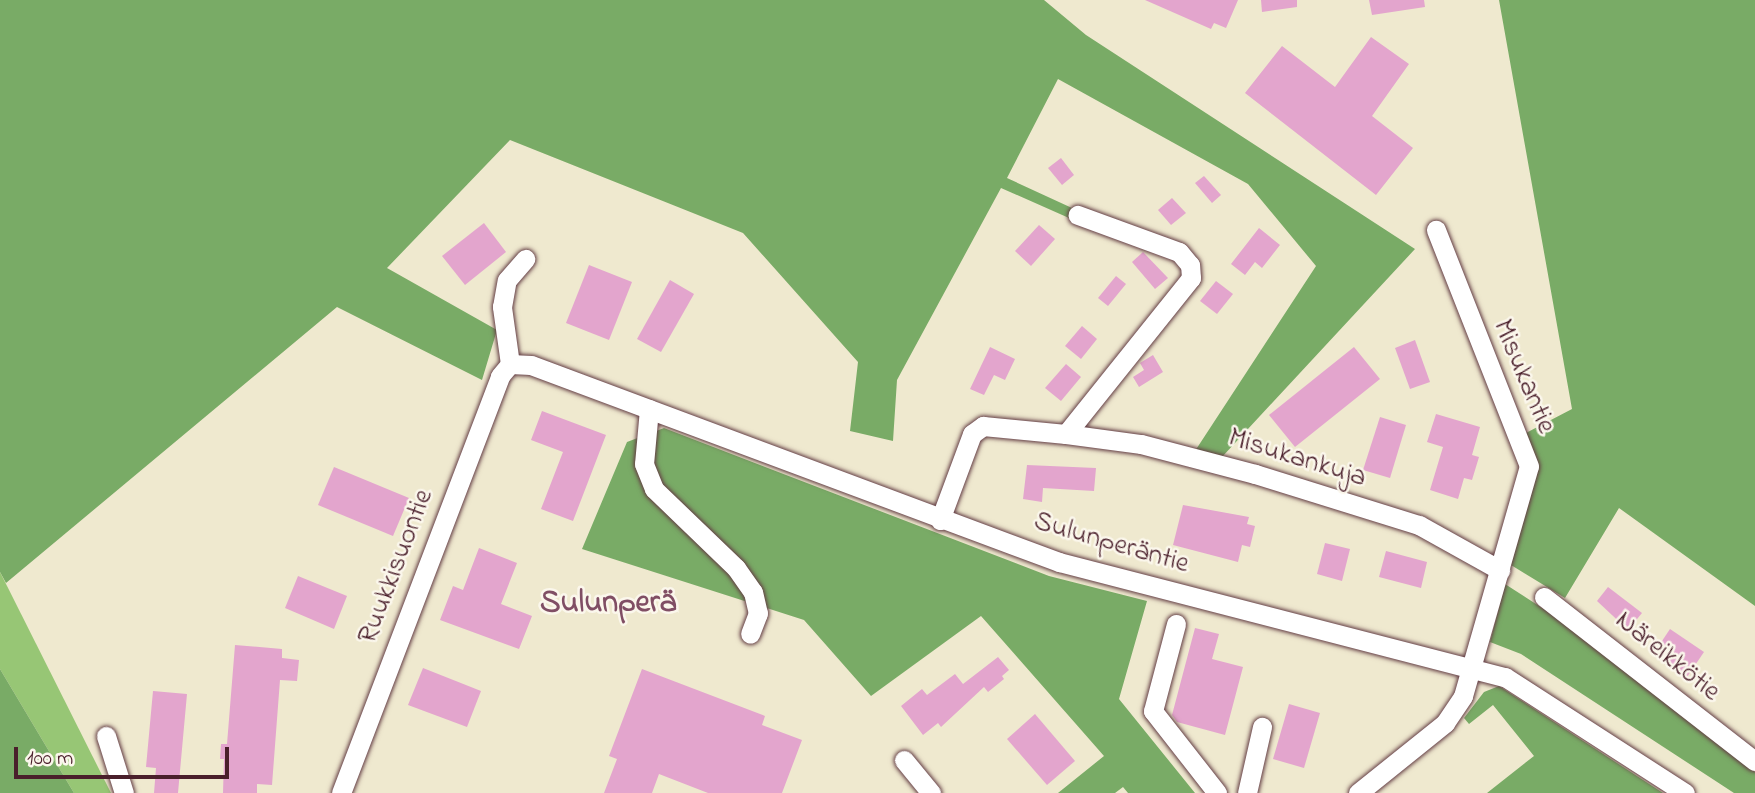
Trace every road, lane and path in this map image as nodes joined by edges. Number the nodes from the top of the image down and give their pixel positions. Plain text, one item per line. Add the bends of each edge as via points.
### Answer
1 (1078, 215) dead end
2 (1436, 230) dead end
3 (525, 259) dead end
4 (510, 364) junction
5 (649, 409) junction
6 (1066, 434) junction
7 (940, 520) junction
8 (1500, 570) junction
9 (1544, 597) dead end
10 (1176, 624) dead end
11 (750, 635) dead end
12 (1473, 668) junction
13 (1262, 727) dead end
14 (106, 736) dead end
15 (904, 760) dead end
16 (1755, 761) edge
17 (124, 793) edge
18 (341, 793) edge
19 (931, 793) edge
20 (1217, 793) edge
21 (1247, 793) edge
22 (1358, 793) edge
23 (1685, 793) edge

1 - 6 street via 1179,252 1190,265 1191,278
2 - 8 street, Misukantie via 1529,466
3 - 4 street via 507,280 502,307
4 - 5 street, Sulunperäntie via 531,365
4 - 18 street, Ruukkisuontie via 500,376
5 - 7 street, Sulunperäntie
5 - 11 street via 644,464 654,489 736,568 752,592 758,613
6 - 7 street, Misukankuja via 983,426 972,434
6 - 8 street, Misukankuja via 1140,444 1293,485 1419,525
7 - 12 street, Sulunperäntie via 1059,562
8 - 12 street, Misukantie
9 - 16 street, Näreikkötie
10 - 20 street via 1153,711
12 - 22 street, Misukantie via 1463,696 1445,723
12 - 23 street, Sulunperäntie via 1505,677
13 - 21 street
14 - 17 street
15 - 19 street

